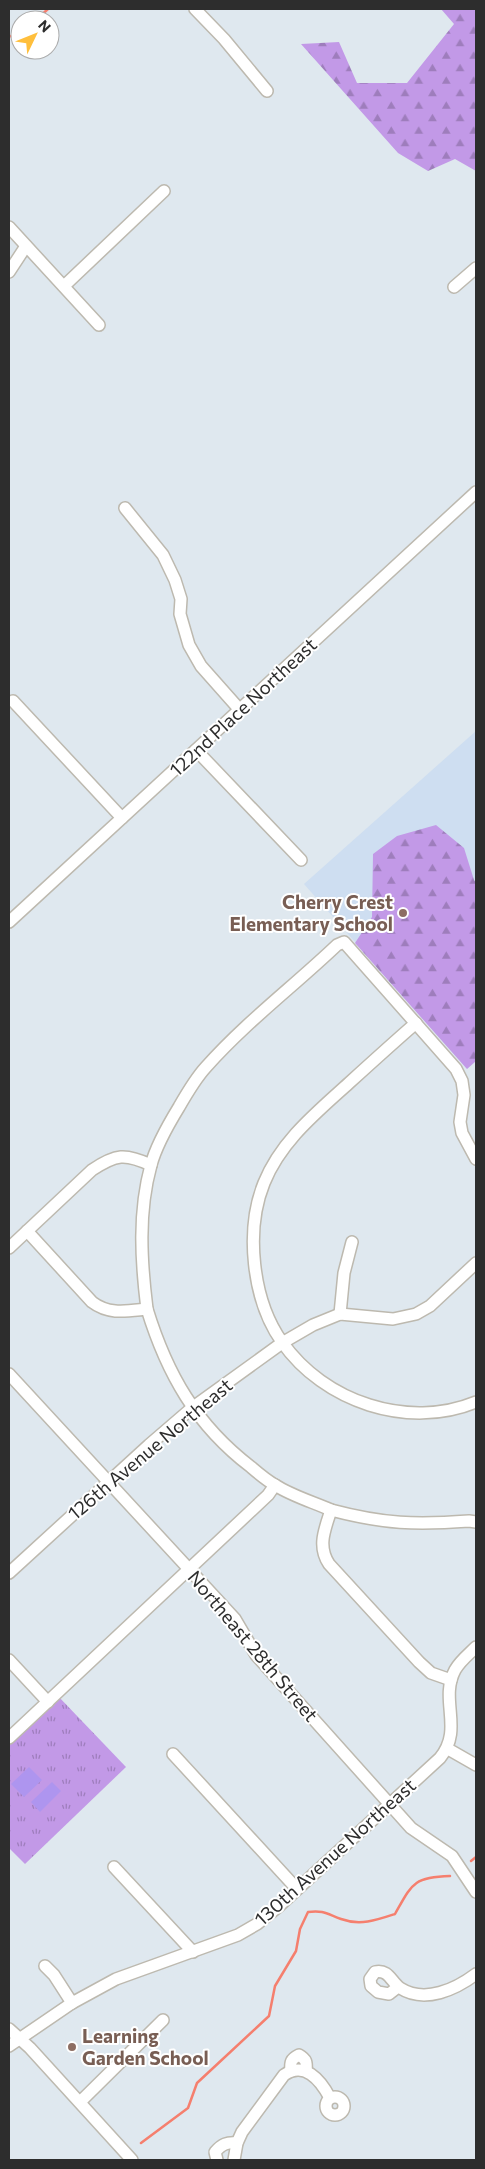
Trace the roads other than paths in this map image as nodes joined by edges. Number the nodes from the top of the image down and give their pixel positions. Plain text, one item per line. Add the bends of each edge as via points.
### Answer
1 (195, 9) edge
2 (267, 91) dead end
3 (164, 191) dead end
4 (9, 227) edge
5 (26, 246) junction
6 (476, 268) edge
7 (9, 272) edge
8 (64, 286) junction
9 (454, 287) dead end
10 (99, 325) dead end
11 (475, 497) edge
12 (125, 508) dead end
13 (13, 701) dead end
14 (240, 710) junction
15 (196, 750) junction
16 (122, 818) junction
17 (301, 860) dead end
18 (9, 922) edge
19 (416, 1022) junction
20 (476, 1159) edge
21 (151, 1165) junction
22 (27, 1231) junction
23 (352, 1242) dead end
24 (9, 1248) edge
25 (476, 1263) edge
26 (147, 1309) junction
27 (340, 1314) junction
28 (282, 1343) junction
29 (9, 1374) edge
30 (476, 1402) edge
31 (192, 1408) junction
32 (108, 1482) junction
33 (275, 1486) junction
34 (331, 1510) junction
35 (476, 1522) edge
36 (189, 1570) junction
37 (9, 1573) edge
38 (476, 1647) edge
39 (9, 1660) edge
40 (451, 1680) junction
41 (48, 1702) junction
42 (9, 1738) edge
43 (448, 1749) junction
44 (174, 1754) dead end
45 (476, 1765) edge
46 (390, 1804) junction
47 (114, 1867) dead end
48 (297, 1889) junction
49 (476, 1892) edge
50 (193, 1952) junction
51 (45, 1966) dead end
52 (476, 1974) edge
53 (398, 1987) dead end
54 (72, 2004) junction
55 (163, 2020) dead end
56 (9, 2028) edge
57 (20, 2039) junction
58 (9, 2046) edge
59 (330, 2098) dead end
60 (80, 2102) junction
61 (237, 2143) junction
62 (132, 2160) edge
63 (217, 2160) edge
64 (234, 2160) edge

1 - 2 street
3 - 8 street
4 - 5 street
5 - 7 street
5 - 8 street
6 - 9 street
8 - 10 street
11 - 14 street, 122nd Place Northeast
12 - 14 street via 163,555 175,580 189,645 201,666
13 - 16 street
14 - 15 street, 122nd Place Northeast
15 - 16 street, 122nd Place Northeast
15 - 17 street
16 - 18 street, 122nd Place Northeast
19 - 20 street via 456,1068 462,1081 464,1095 460,1122 462,1133
19 - 21 street via 344,942 337,945 205,1068 171,1120
19 - 28 street via 298,1130 279,1154 264,1183 253,1233 254,1271 263,1302
21 - 22 street via 132,1156 104,1162
21 - 26 street via 142,1215 141,1262
22 - 24 street
22 - 26 street via 102,1309 124,1312
23 - 27 street via 344,1273
25 - 27 street via 430,1306 416,1314 393,1319
26 - 31 street via 167,1363
27 - 28 street, 126th Avenue Northeast
28 - 30 street via 309,1372 351,1399 378,1408 402,1413 430,1412
28 - 31 street, 126th Avenue Northeast
29 - 32 street, Northeast 28th Street
31 - 32 street, 126th Avenue Northeast
31 - 33 street via 235,1454
32 - 36 street, Northeast 28th Street
32 - 37 street, 126th Avenue Northeast
33 - 34 street
33 - 36 street
34 - 35 street via 393,1523
34 - 40 street via 322,1542 329,1564 418,1662 431,1673
36 - 41 street
36 - 46 street, Northeast 28th Street via 235,1619 256,1655
38 - 40 street via 460,1663
39 - 41 street
40 - 43 street via 452,1733
41 - 42 street
43 - 45 street
43 - 46 street, 130th Avenue Northeast
44 - 48 street
46 - 48 street, 130th Avenue Northeast
46 - 49 street, Northeast 28th Street via 411,1828 452,1856
47 - 50 street
48 - 50 street, 130th Avenue Northeast via 257,1924
50 - 54 street, 130th Avenue Northeast via 116,1979
51 - 54 street
52 - 53 street via 444,1992 414,1993
54 - 57 street, 130th Avenue Northeast
55 - 60 street
56 - 57 street
57 - 58 street, 130th Avenue Northeast
57 - 60 street
59 - 61 street via 298,2070 279,2082
60 - 62 street
61 - 63 street via 221,2145 215,2152
61 - 64 street

